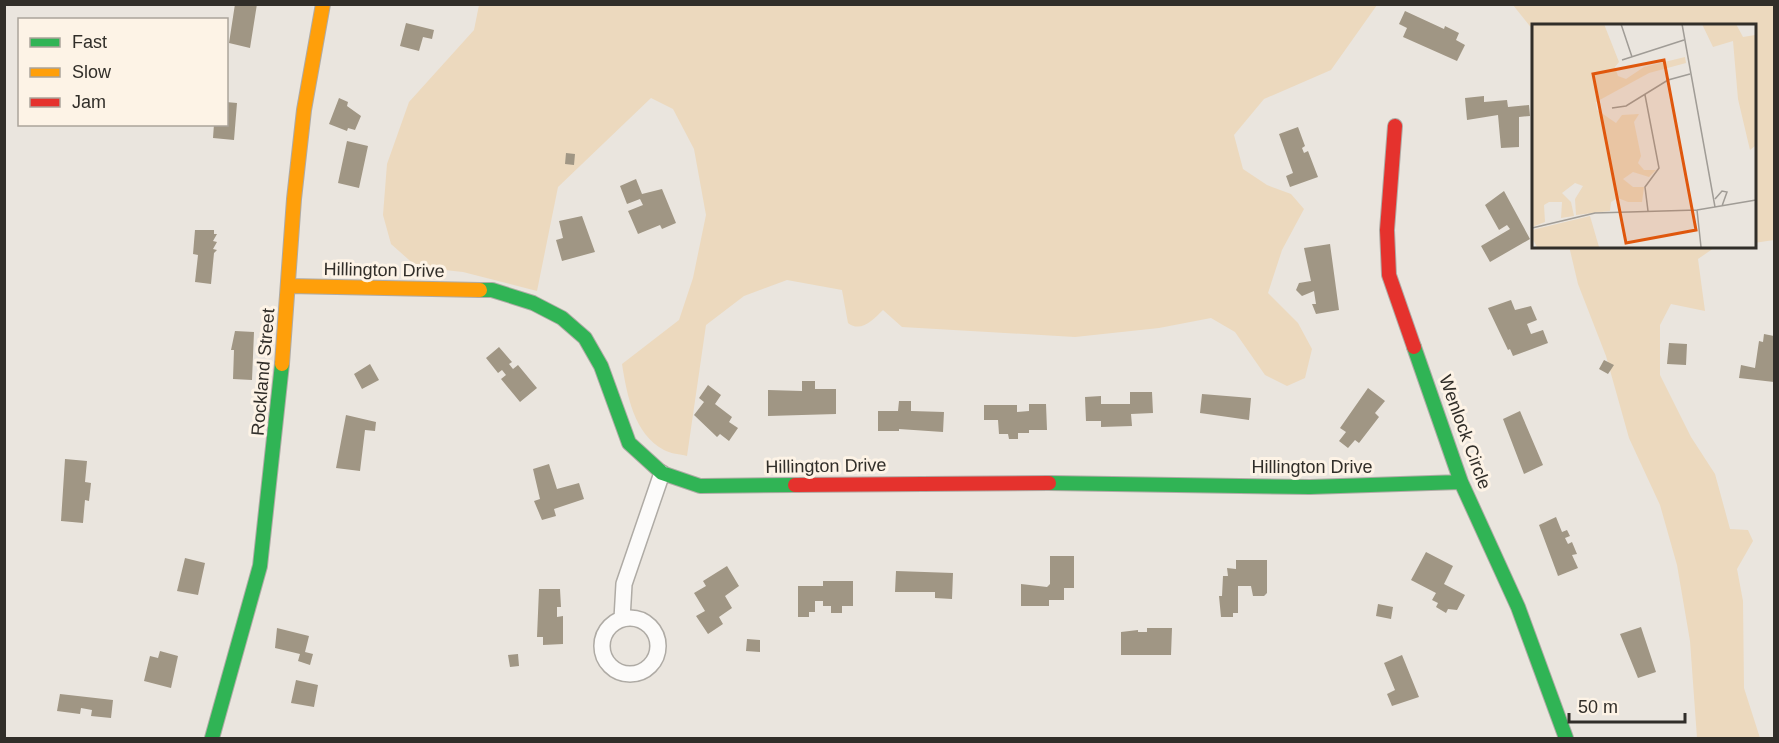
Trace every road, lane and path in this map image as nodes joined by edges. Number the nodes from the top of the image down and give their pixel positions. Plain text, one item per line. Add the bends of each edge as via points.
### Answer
1 (323, 4) edge
2 (1395, 126) dead end
3 (289, 286) junction
4 (662, 474) junction
5 (1461, 482) junction
6 (622, 619) dead end
7 (212, 738) edge
8 (1566, 738) edge

1 - 3 street, Rockland Street via 303,121
2 - 5 street, Wenlock Circle via 1387,230 1389,275
3 - 4 street, Hillington Drive via 492,290 533,303 562,318 585,338 601,366 629,443
3 - 7 street, Rockland Street via 260,566
4 - 5 street, Hillington Drive via 700,486 1010,482 1310,487
4 - 6 street via 624,584
5 - 8 street, Wenlock Circle via 1518,607

